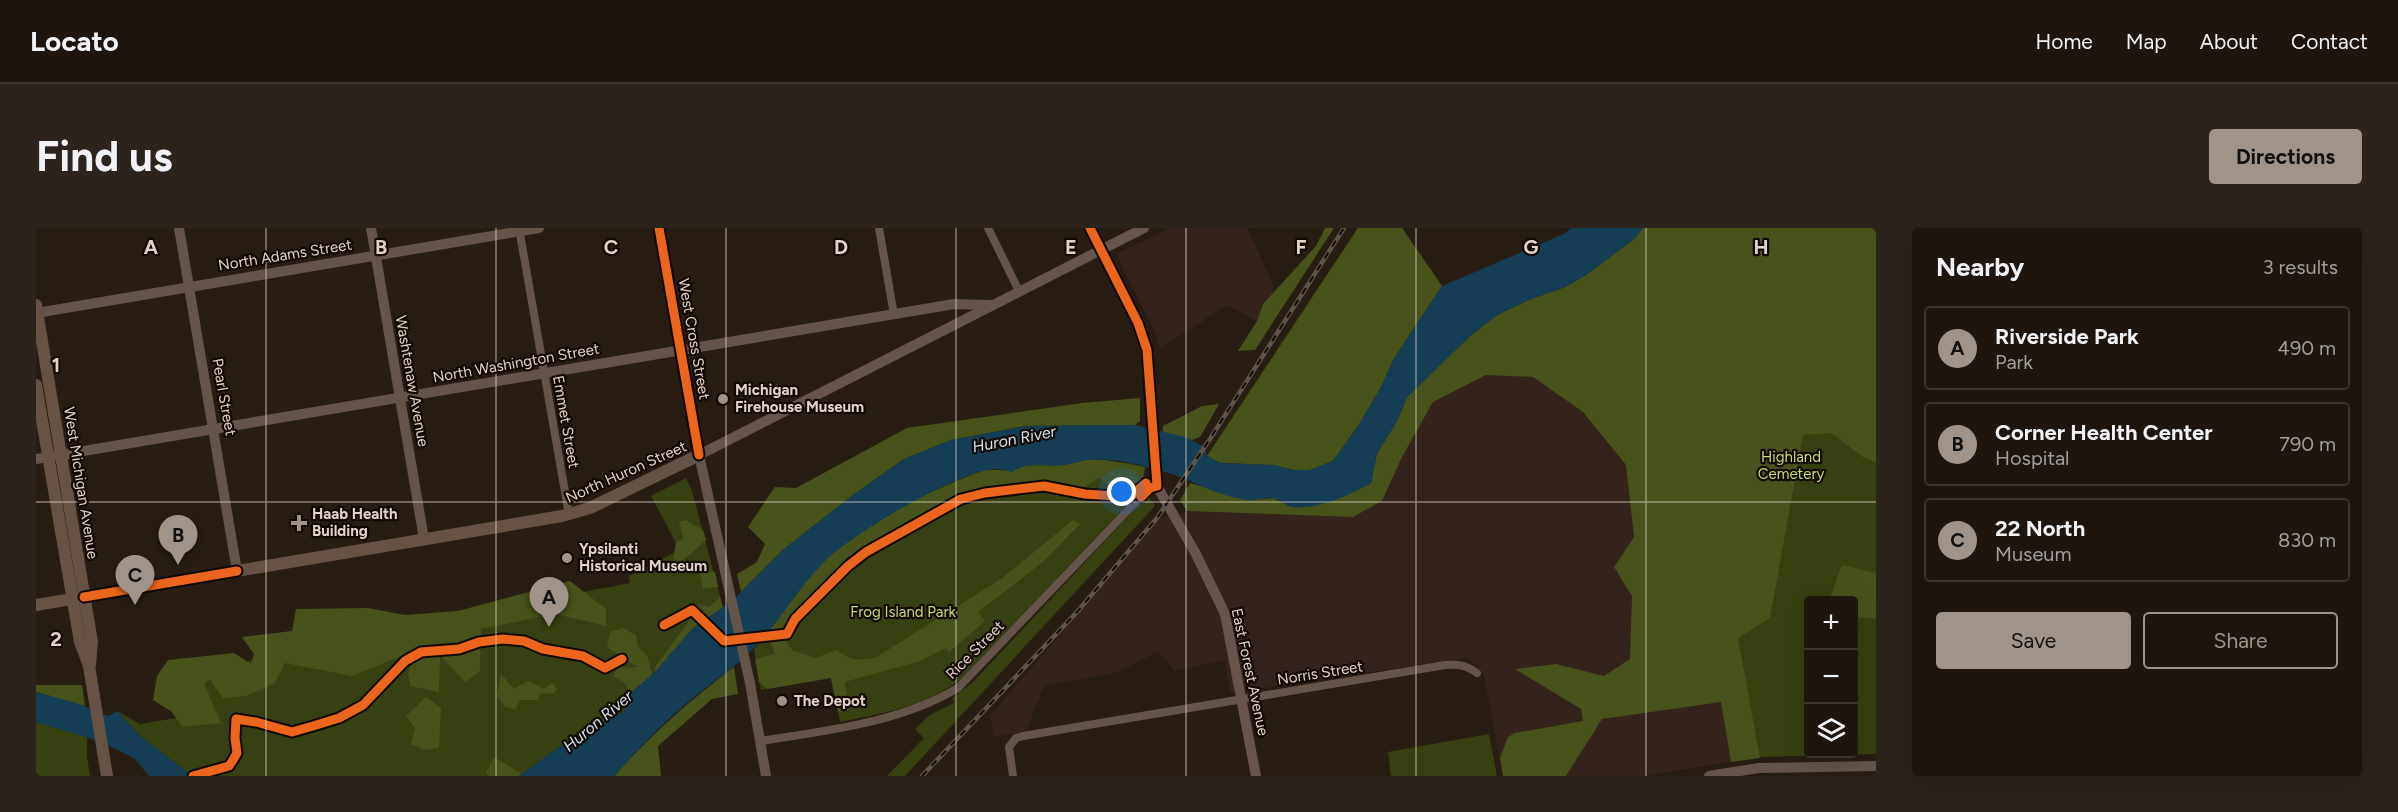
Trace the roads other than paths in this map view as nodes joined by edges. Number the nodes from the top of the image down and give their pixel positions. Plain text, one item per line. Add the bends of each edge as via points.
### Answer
1 (179, 228) edge
2 (371, 228) edge
3 (539, 228) edge
4 (659, 228) edge
5 (879, 228) edge
6 (988, 228) edge
7 (1090, 228) edge
8 (1143, 228) edge
9 (519, 230) edge
10 (1101, 249) junction
11 (375, 256) junction
12 (189, 287) junction
13 (1019, 291) junction
14 (990, 305) junction
15 (36, 310) edge
16 (894, 315) junction
17 (680, 351) junction
18 (544, 374) junction
19 (36, 385) edge
20 (400, 398) junction
21 (214, 429) junction
22 (61, 455) junction
23 (699, 455) junction
24 (42, 458) edge
25 (1157, 484) junction
26 (569, 514) junction
27 (424, 539) junction
28 (237, 571) junction
29 (78, 598) junction
30 (36, 605) edge
31 (1477, 672) dead end
32 (1241, 700) junction
33 (761, 741) junction
34 (1876, 766) edge
35 (107, 776) edge
36 (766, 776) edge
37 (1013, 776) edge
38 (1256, 776) edge
39 (1709, 776) edge

1 - 12 street, Pearl Street
2 - 11 street, Washtenaw Avenue
3 - 9 street, North Adams Street
4 - 17 main road, West Cross Street
5 - 16 street
6 - 13 street
7 - 10 main road
8 - 10 main road, North Huron Street
9 - 11 street, North Adams Street
9 - 18 street, Emmet Street
10 - 13 main road, North Huron Street
10 - 25 main road via 1143,335
11 - 12 street, North Adams Street
11 - 20 street, Washtenaw Avenue
12 - 15 street, North Adams Street
12 - 21 street, Pearl Street
13 - 14 main road, North Huron Street
14 - 16 street, North Washington Street via 954,304
14 - 23 main road, North Huron Street
15 - 22 main road, West Michigan Avenue
16 - 17 street, North Washington Street
17 - 18 street, North Washington Street
17 - 23 main road, West Cross Street
18 - 20 street, North Washington Street
18 - 26 street, Emmet Street
19 - 24 main road, West Michigan Avenue
20 - 21 street, North Washington Street
20 - 27 street, Washtenaw Avenue
21 - 22 street, North Washington Street
21 - 28 street, Pearl Street
22 - 24 street, North Washington Street
22 - 29 main road, West Michigan Avenue
23 - 26 main road, North Huron Street
23 - 33 street, West Cross Street
24 - 29 main road, West Michigan Avenue
25 - 32 main road, East Forest Avenue via 1221,603
25 - 33 street, Rice Street via 958,688 934,702 890,718
26 - 27 main road, North Huron Street
27 - 28 main road, North Huron Street
28 - 29 main road, North Huron Street
29 - 30 main road, North Huron Street
29 - 35 main road, West Michigan Avenue via 92,642 89,666
31 - 32 street, Norris Street via 1459,664 1446,665
32 - 37 street, Norris Street via 1016,738 1009,747
32 - 38 main road, East Forest Avenue
33 - 36 street, West Cross Street
34 - 39 street via 1759,768

